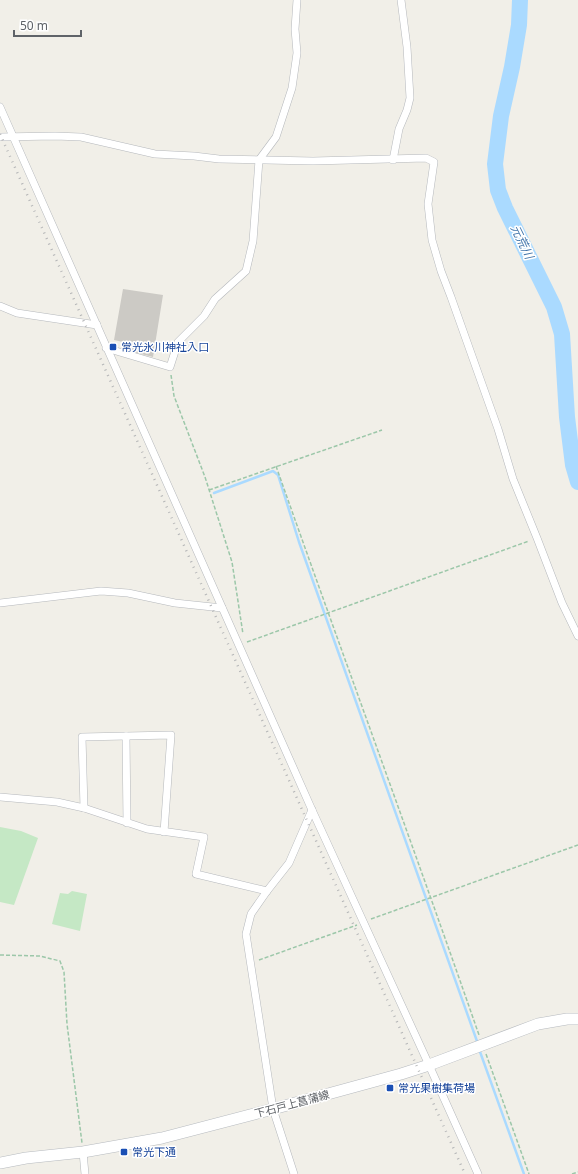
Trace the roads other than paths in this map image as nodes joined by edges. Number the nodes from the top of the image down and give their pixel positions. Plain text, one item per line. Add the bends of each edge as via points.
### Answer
1 (297, 0) edge
2 (401, 0) edge
3 (0, 107) edge
4 (13, 136) junction
5 (0, 137) edge
6 (259, 160) junction
7 (393, 160) junction
8 (0, 306) edge
9 (97, 325) junction
10 (106, 348) junction
11 (0, 603) edge
12 (222, 608) junction
13 (578, 636) edge
14 (126, 736) junction
15 (0, 797) edge
16 (84, 808) junction
17 (312, 810) junction
18 (127, 823) junction
19 (164, 832) junction
20 (267, 891) junction
21 (578, 1019) edge
22 (429, 1065) junction
23 (273, 1109) junction
24 (83, 1152) junction
25 (0, 1163) edge
26 (85, 1174) edge
27 (294, 1174) edge
28 (478, 1174) edge

1 - 6 street via 297,53 292,88 276,137
2 - 7 street via 410,98 399,129
3 - 4 street
4 - 5 street
4 - 6 street via 81,137 155,154
4 - 9 street
6 - 7 street
6 - 10 street via 253,241 246,271 215,299 204,316 178,342 170,367
7 - 13 street via 426,158 434,162 428,204 432,240 441,271 513,478 562,603
8 - 9 street via 17,313
9 - 10 street
10 - 12 street
11 - 12 street via 101,591
12 - 17 street
14 - 16 street via 82,737
14 - 18 street
14 - 19 street via 170,735
15 - 16 street via 57,802
16 - 18 street
17 - 20 street via 289,863
17 - 22 street
18 - 19 street
19 - 20 street via 204,836 196,874
20 - 23 street via 252,914 246,934
21 - 22 main road, 下石戸上菖蒲線 via 538,1024
22 - 23 main road, 下石戸上菖蒲線
22 - 28 street
23 - 24 main road, 下石戸上菖蒲線 via 162,1138
23 - 27 street
24 - 25 main road, 下石戸上菖蒲線
24 - 26 street

